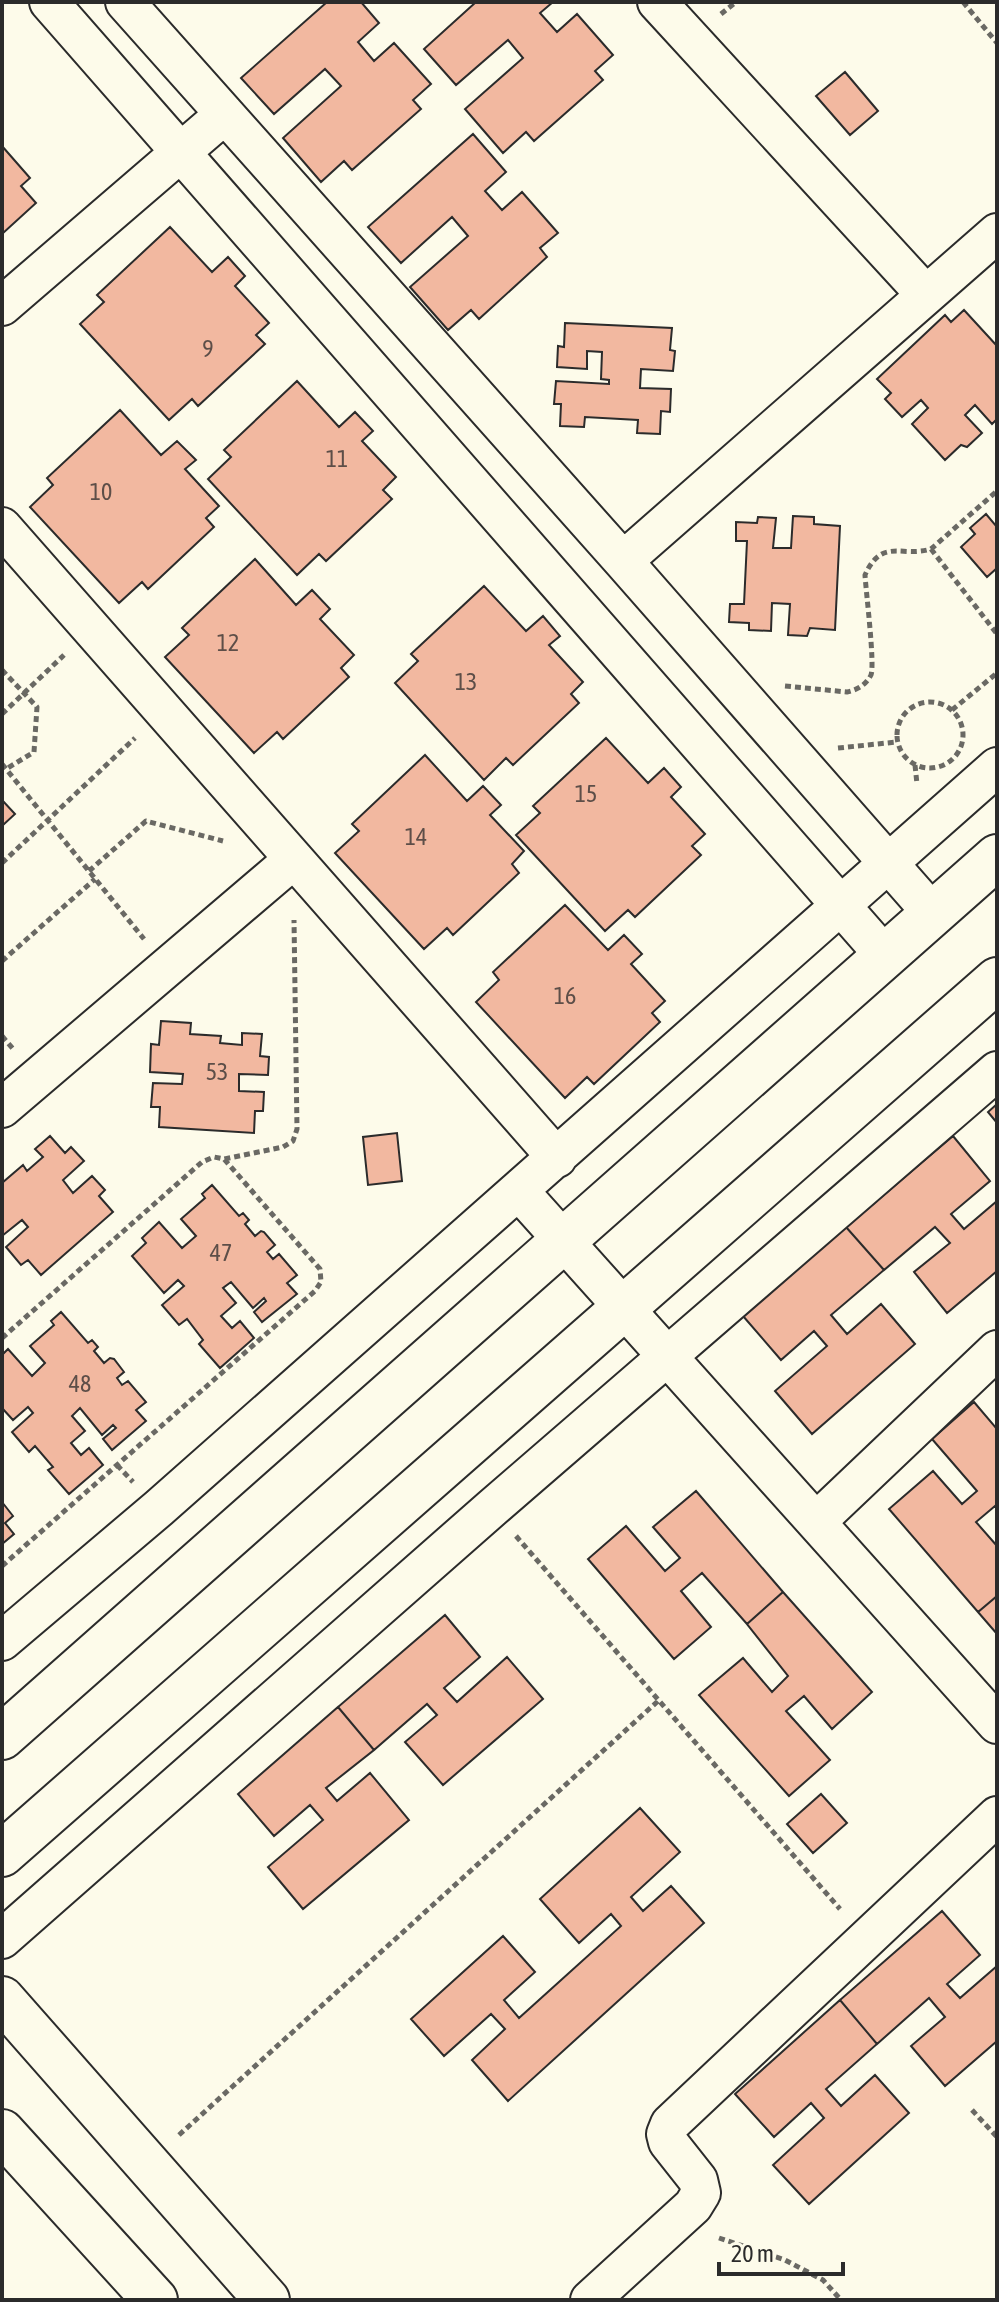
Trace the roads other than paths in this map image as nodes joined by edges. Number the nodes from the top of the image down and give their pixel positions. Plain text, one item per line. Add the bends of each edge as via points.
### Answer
1 (49, 2) edge
2 (125, 2) edge
3 (657, 2) edge
4 (224, 115) junction
5 (180, 153) junction
6 (997, 233) edge
7 (926, 295) junction
8 (2, 306) edge
9 (2, 527) edge
10 (623, 561) junction
11 (997, 767) edge
12 (997, 857) edge
13 (294, 859) junction
14 (889, 863) junction
15 (841, 906) junction
16 (933, 914) junction
17 (885, 956) junction
18 (997, 980) edge
19 (997, 1071) edge
20 (2, 1108) edge
21 (557, 1158) junction
22 (519, 1191) junction
23 (564, 1241) junction
24 (625, 1309) junction
25 (997, 1350) edge
26 (667, 1356) junction
27 (816, 1522) junction
28 (2, 1641) edge
29 (997, 1724) edge
30 (2, 1737) edge
31 (997, 1816) edge
32 (2, 1854) edge
33 (2, 1939) edge
34 (2, 1999) edge
35 (2, 2132) edge
36 (155, 2300) edge
37 (267, 2300) edge
38 (590, 2300) edge

1 - 5 street
2 - 4 street
3 - 7 street
4 - 5 street
4 - 10 street
5 - 8 street
5 - 15 street
6 - 7 street
7 - 10 street
9 - 13 street
10 - 14 street
11 - 14 street
12 - 16 street
13 - 20 street
13 - 21 street
14 - 15 street
14 - 16 street
15 - 17 street
15 - 21 street
16 - 17 street
17 - 23 street
18 - 24 street
19 - 26 street
21 - 22 street
22 - 23 street
22 - 28 street
23 - 24 street
23 - 30 street
24 - 26 street
24 - 32 street
25 - 27 street
26 - 27 street
26 - 33 street
27 - 29 street
31 - 38 street via 670,2124 668,2142 698,2180 701,2193
34 - 37 street
35 - 36 street

